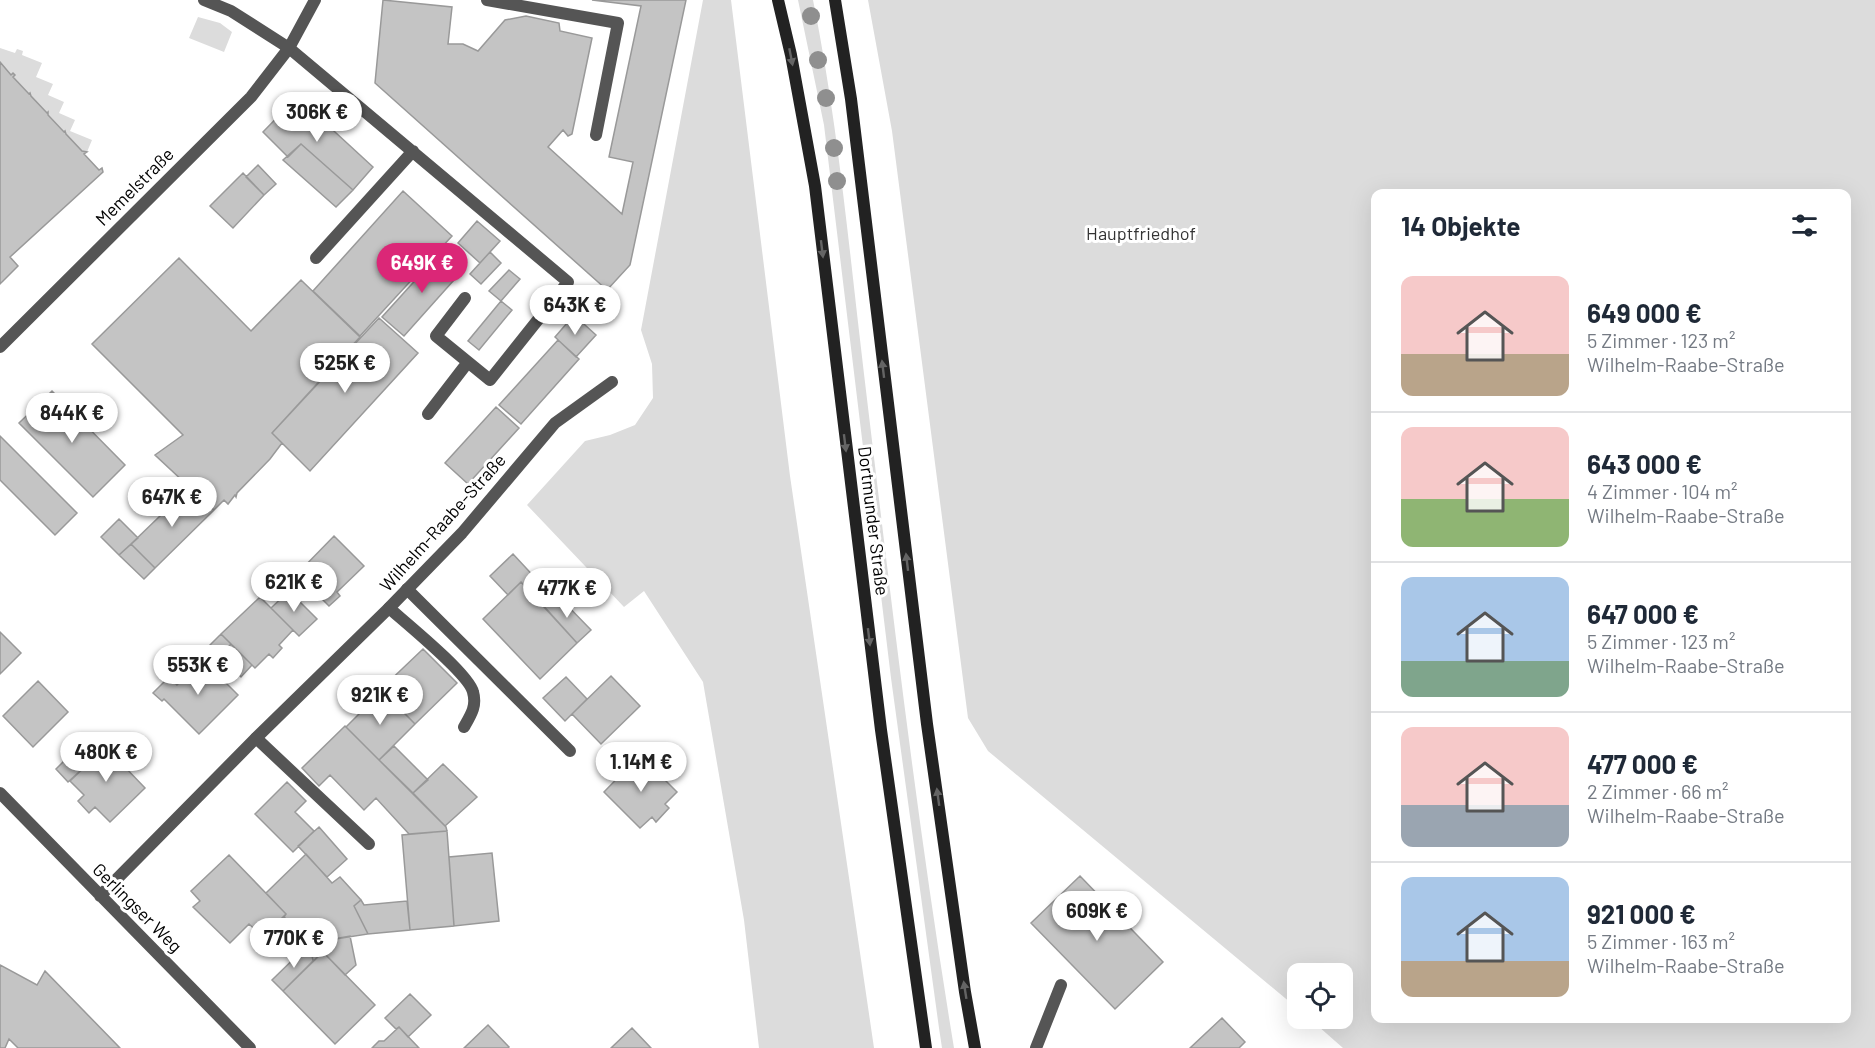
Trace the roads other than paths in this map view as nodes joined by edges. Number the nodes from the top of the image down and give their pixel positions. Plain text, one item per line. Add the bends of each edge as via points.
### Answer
1 (204, 0) edge
2 (315, 0) edge
3 (487, 0) edge
4 (778, 0) edge
5 (835, 0) edge
6 (289, 48) junction
7 (596, 135) dead end
8 (413, 151) junction
9 (316, 258) dead end
10 (465, 298) dead end
11 (0, 347) edge
12 (468, 362) junction
13 (612, 382) dead end
14 (428, 414) dead end
15 (406, 588) junction
16 (389, 608) junction
17 (464, 727) dead end
18 (256, 738) junction
19 (570, 751) dead end
20 (0, 793) edge
21 (369, 844) dead end
22 (99, 896) junction
23 (1061, 985) dead end
24 (250, 1048) edge
25 (926, 1048) edge
26 (975, 1048) edge
27 (1036, 1048) edge

1 - 6 street via 231,11
2 - 6 street, Memelstraße
3 - 7 street via 618,23
4 -> 25 main road, Dortmunder Straße via 815,186 880,730
26 -> 5 main road, Dortmunder Straße via 927,724 851,99
6 - 8 street
6 - 11 street, Memelstraße via 251,97
8 - 9 street
8 - 12 street via 568,282 490,380
10 - 12 street via 436,336
12 - 14 street
13 - 15 street, Wilhelm-Raabe-Straße via 555,423 462,532
15 - 16 street, Wilhelm-Raabe-Straße
15 - 19 street
16 - 17 street via 454,666 473,689 475,708
16 - 18 street, Wilhelm-Raabe-Straße
18 - 21 street
18 - 22 street, Wilhelm-Raabe-Straße
20 - 22 street, Gerlingser Weg
22 - 24 street, Gerlingser Weg
23 - 27 street

